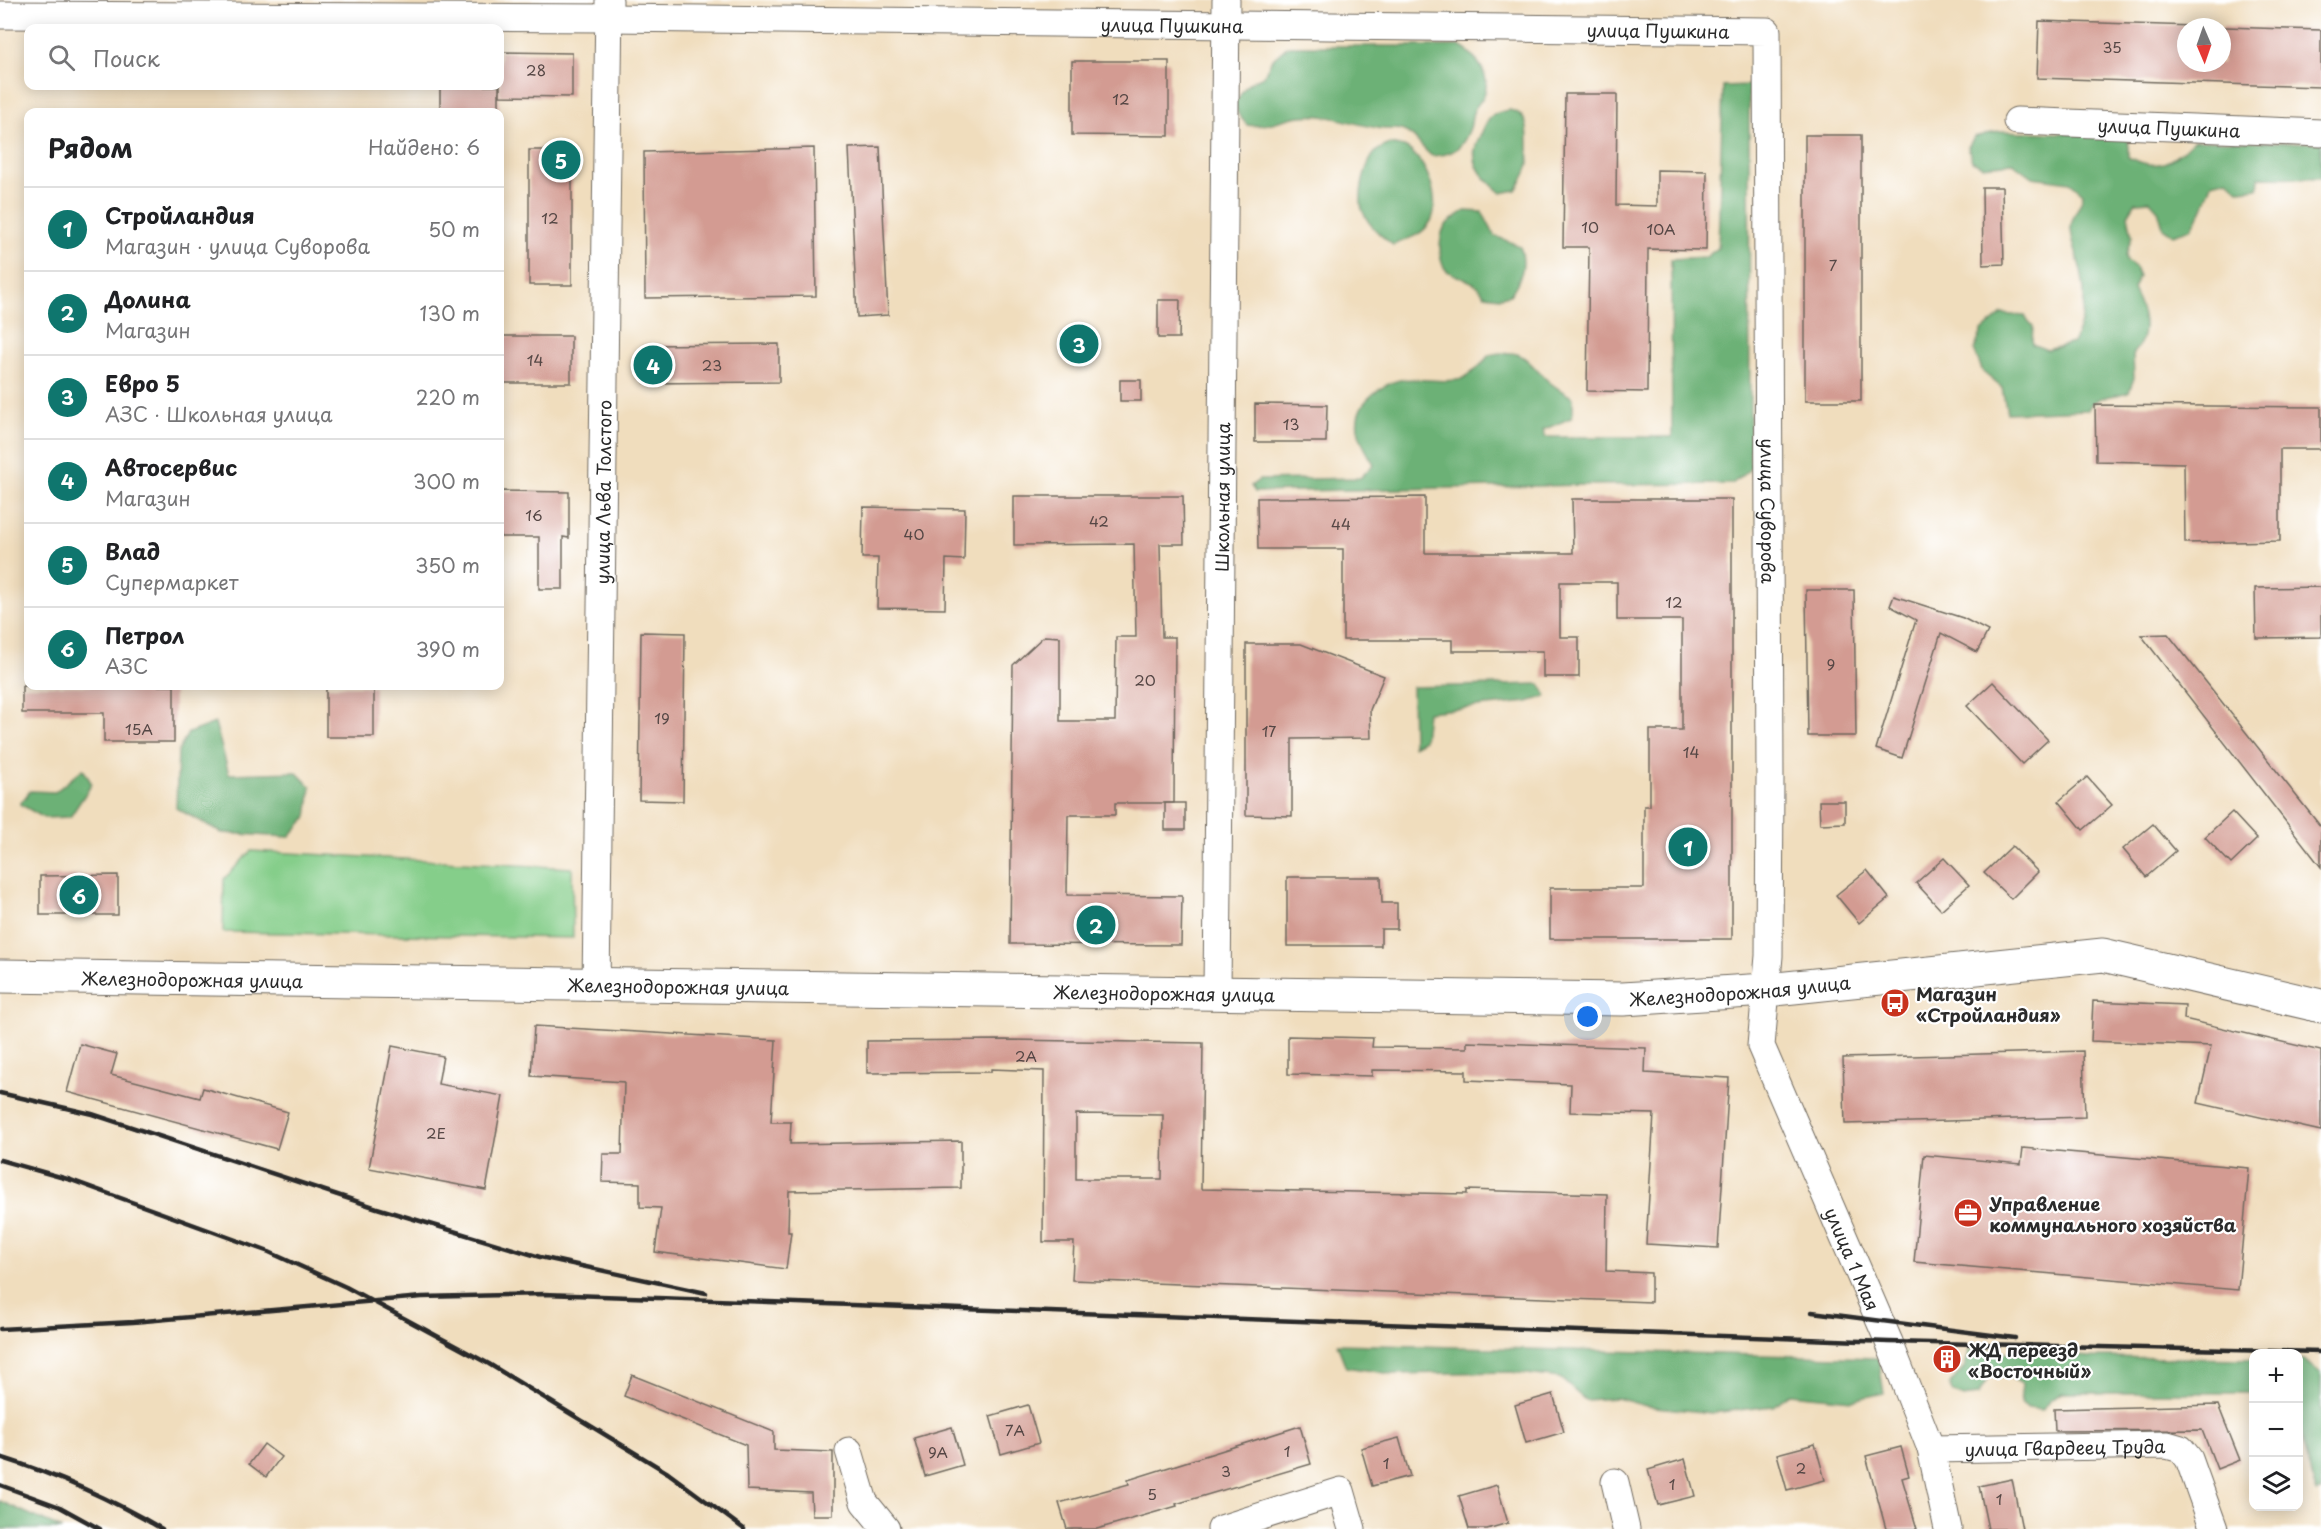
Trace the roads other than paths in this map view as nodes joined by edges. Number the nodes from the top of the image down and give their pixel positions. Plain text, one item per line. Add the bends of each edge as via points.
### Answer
1 (609, 9) edge
2 (1226, 13) edge
3 (0, 15) edge
4 (1767, 31) joint
5 (2017, 121) dead end
6 (2321, 133) edge
7 (0, 976) edge
8 (596, 986) junction
9 (1766, 990) junction
10 (1217, 993) junction
11 (2321, 1006) edge
12 (1931, 1449) junction
13 (849, 1451) dead end
14 (1615, 1482) dead end
15 (886, 1529) edge
16 (1221, 1529) edge
17 (1352, 1529) edge
18 (1626, 1529) edge
19 (1948, 1529) edge
20 (2214, 1529) edge

1 - 2 street, улица Пушкина
1 - 3 street, улица Пушкина
1 - 8 street, улица Льва Толстого
2 - 4 street, улица Пушкина
2 - 10 street, Школьная улица
4 - 9 street, улица Суворова via 1770,789
5 - 6 street, улица Пушкина
7 - 8 main road, Железнодорожная улица
8 - 10 main road, Железнодорожная улица
9 - 10 main road, Железнодорожная улица via 1623,999
9 - 11 main road, Железнодорожная улица via 2103,955
9 - 12 street, улица 1 Мая via 1761,1046
12 - 19 street, улица 1 Мая
12 - 20 street, улица Гвардеец Труда via 2167,1445 2181,1449 2189,1459
13 - 15 street via 864,1502
14 - 18 street
16 - 17 street via 1341,1491

